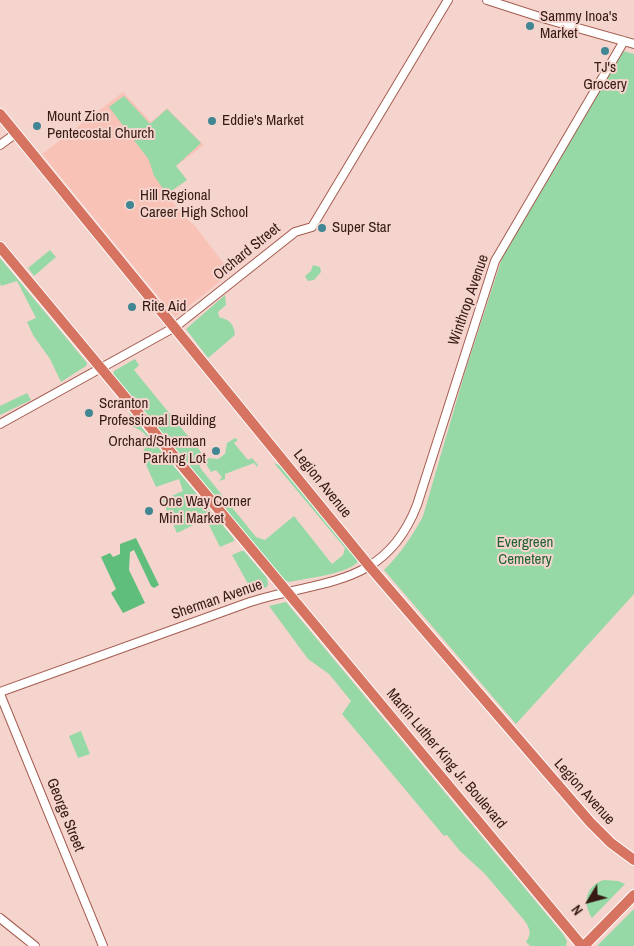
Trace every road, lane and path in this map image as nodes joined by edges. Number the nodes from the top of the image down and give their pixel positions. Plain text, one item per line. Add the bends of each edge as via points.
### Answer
1 (448, 0) edge
2 (487, 0) edge
3 (624, 41) junction
4 (634, 44) edge
5 (0, 114) edge
6 (15, 134) junction
7 (0, 145) edge
8 (0, 247) edge
9 (175, 327) junction
10 (100, 368) junction
11 (0, 424) edge
12 (417, 505) joint
13 (370, 567) junction
14 (287, 591) junction
15 (0, 693) edge
16 (634, 860) edge
17 (634, 896) edge
18 (0, 918) edge
19 (35, 946) edge
20 (103, 946) edge
21 (583, 946) edge

1 - 9 main road, Orchard Street via 312,227 295,232
2 - 3 main road
3 - 4 main road
3 - 12 main road, Winthrop Avenue via 495,262
5 - 6 highway, Legion Avenue
6 - 7 main road
6 - 9 highway, Legion Avenue
8 - 10 highway, Martin Luther King Jr. Boulevard
9 - 10 main road, Orchard Street
9 - 13 highway, Legion Avenue
10 - 11 main road, Orchard Street
10 - 14 highway, Martin Luther King Jr. Boulevard
12 - 13 main road, Sherman Avenue via 397,543
13 - 14 main road, Sherman Avenue via 350,577
13 - 16 highway, Legion Avenue via 590,822
14 - 15 main road, Sherman Avenue
14 - 21 highway, Martin Luther King Jr. Boulevard
15 - 20 main road, George Street
17 - 21 highway
18 - 19 main road

